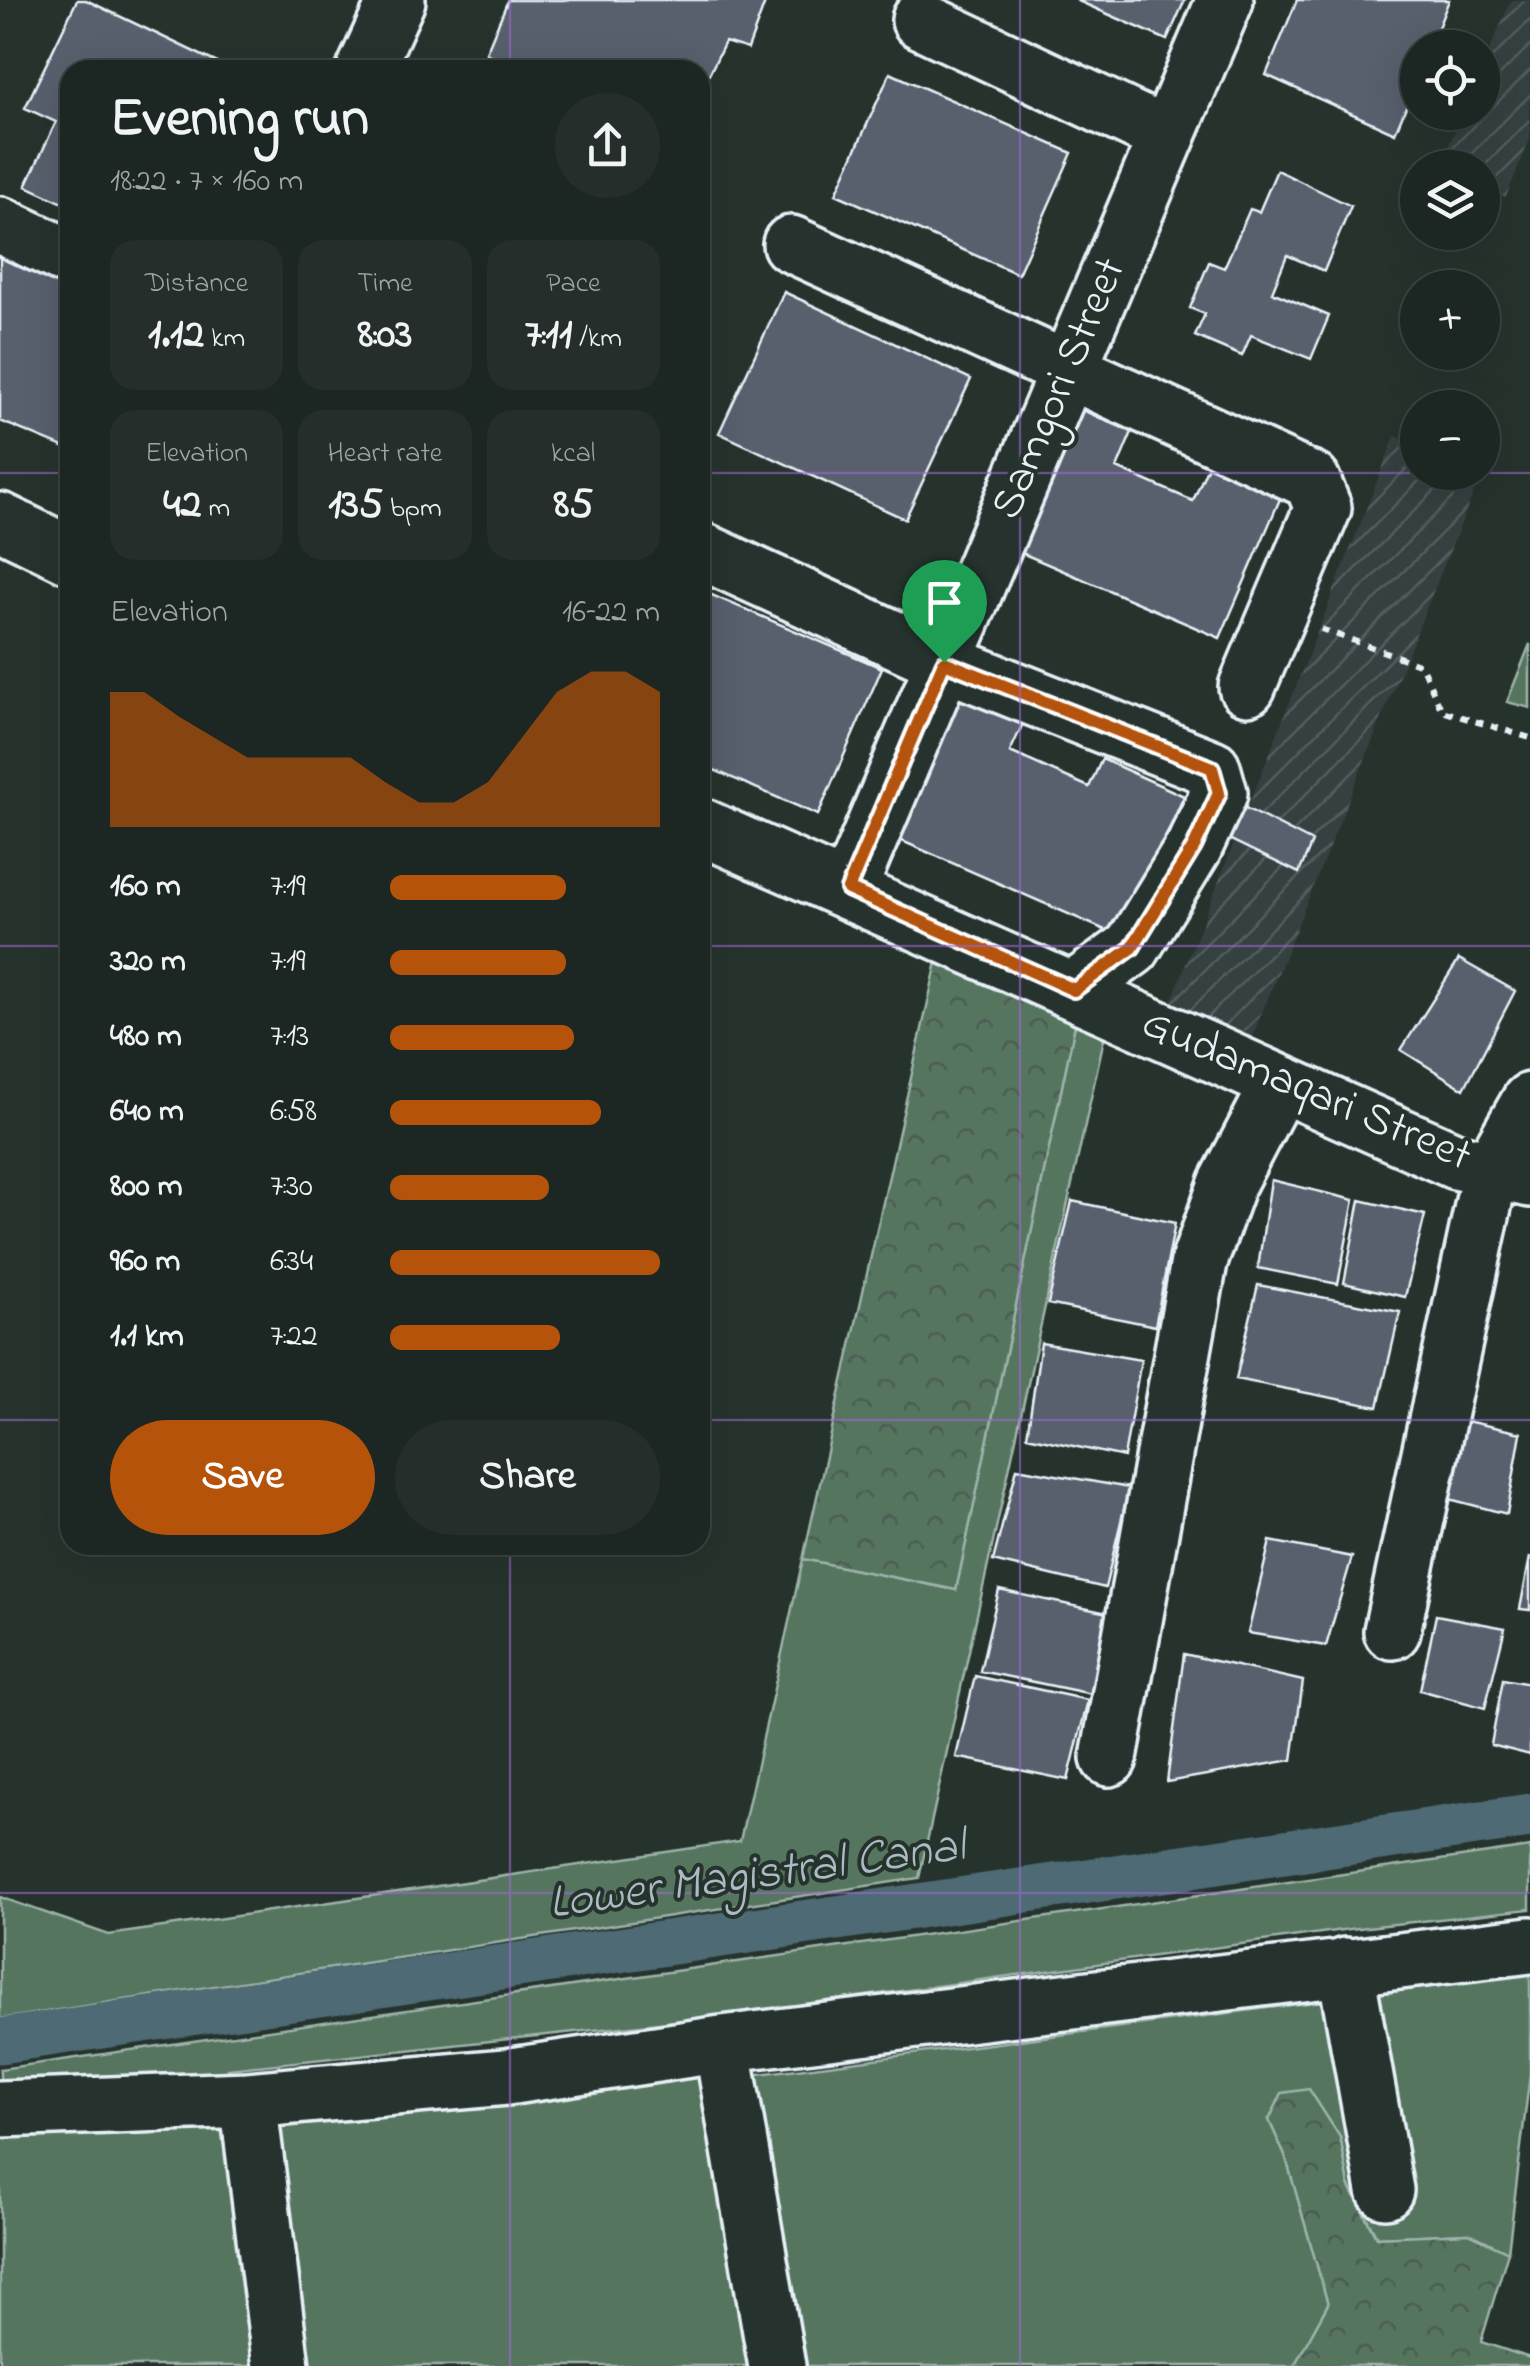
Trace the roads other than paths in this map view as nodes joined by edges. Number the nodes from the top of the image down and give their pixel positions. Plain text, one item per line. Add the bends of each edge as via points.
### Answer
1 (398, 0) edge
2 (1224, 0) edge
3 (920, 20) dead end
4 (371, 60) edge
5 (1167, 136) junction
6 (0, 225) edge
7 (791, 244) dead end
8 (60, 253) edge
9 (1068, 370) junction
10 (0, 521) edge
11 (60, 550) edge
12 (710, 555) edge
13 (944, 662) junction
14 (1247, 686) dead end
15 (710, 830) edge
16 (848, 889) junction
17 (1074, 990) junction
18 (1280, 1083) junction
19 (1530, 1102) edge
20 (1511, 1174) edge
21 (1392, 1631) dead end
22 (1110, 1758) dead end
23 (1530, 1945) edge
24 (1345, 1966) junction
25 (722, 2044) junction
26 (248, 2100) junction
27 (0, 2109) edge
28 (1385, 2190) dead end
29 (280, 2366) edge
30 (778, 2366) edge

1 - 4 street
2 - 5 street, Samgori Street
3 - 5 street
5 - 9 street, Samgori Street
6 - 8 street
7 - 9 street
9 - 13 street, Samgori Street
9 - 14 street via 1312,482 1322,508
10 - 11 street
12 - 13 street
13 - 16 street, Samgori Street
13 - 17 street via 1212,768 1219,780 1194,847 1132,948
15 - 16 street, Gudamaqari Street
16 - 17 street, Gudamaqari Street
17 - 18 street, Gudamaqari Street
18 - 20 street, Gudamaqari Street via 1456,1161
18 - 22 street via 1227,1184 1199,1262
19 - 20 street
20 - 21 street
23 - 24 street
24 - 25 street
24 - 28 street
25 - 26 street via 506,2077
25 - 30 street
26 - 27 street
26 - 29 street

